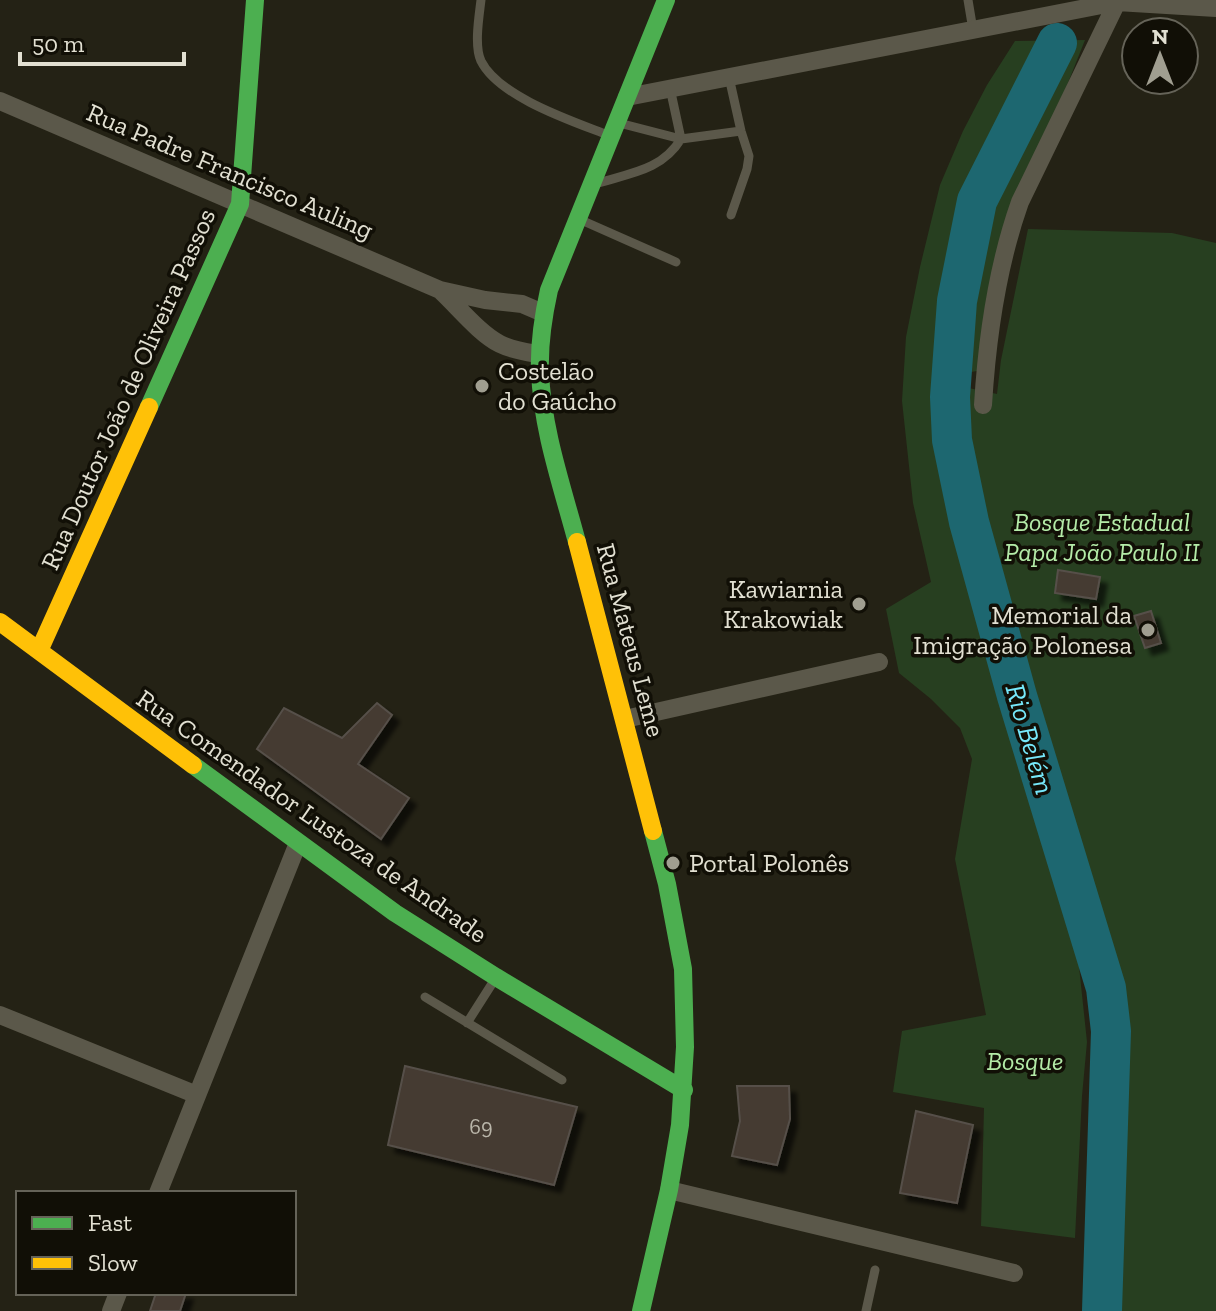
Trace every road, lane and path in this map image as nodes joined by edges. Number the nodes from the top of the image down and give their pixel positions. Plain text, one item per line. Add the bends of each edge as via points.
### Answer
1 (255, 0) edge
2 (481, 0) edge
3 (666, 0) edge
4 (968, 0) edge
5 (1117, 1) edge
6 (1216, 8) edge
7 (973, 30) junction
8 (729, 77) junction
9 (670, 88) junction
10 (627, 97) junction
11 (0, 101) edge
12 (614, 129) junction
13 (741, 131) junction
14 (681, 139) junction
15 (592, 185) junction
16 (240, 204) junction
17 (731, 215) dead end
18 (578, 218) junction
19 (676, 262) dead end
20 (440, 290) junction
21 (543, 313) junction
22 (538, 354) junction
23 (983, 405) dead end
24 (0, 622) edge
25 (39, 651) junction
26 (879, 662) dead end
27 (625, 719) junction
28 (298, 843) junction
29 (496, 977) junction
30 (425, 997) dead end
31 (0, 1015) edge
32 (467, 1023) junction
33 (562, 1080) dead end
34 (684, 1090) junction
35 (197, 1095) junction
36 (669, 1190) junction
37 (159, 1191) edge
38 (875, 1270) dead end
39 (1014, 1273) dead end
40 (641, 1311) edge
41 (866, 1311) edge

1 - 16 street, Rua Doutor João de Oliveira Passos
2 - 12 lane via 480,60 495,80 534,105
3 - 10 street, Rua Mateus Leme
4 - 7 lane
5 - 6 street
5 - 7 street
5 - 23 street via 1010,229
7 - 8 street
8 - 9 street
8 - 13 lane
9 - 10 street
9 - 14 lane
10 - 12 street, Rua Mateus Leme
11 - 16 street, Rua Padre Francisco Auling
12 - 14 lane
12 - 15 street, Rua Mateus Leme
13 - 14 lane
13 - 17 lane via 749,156
14 - 15 lane via 663,161
15 - 18 street, Rua Mateus Leme
16 - 20 street, Rua Padre Francisco Auling
16 - 25 street, Rua Doutor João de Oliveira Passos
18 - 19 lane
18 - 21 street, Rua Mateus Leme
20 - 21 street, Rua Padre Francisco Auling via 522,304
20 - 22 street, Rua Padre Francisco Auling via 500,344
21 - 22 street, Rua Mateus Leme
22 - 27 street, Rua Mateus Leme via 545,421
24 - 25 street, Rua Comendador Lustoza de Andrade
25 - 28 street, Rua Comendador Lustoza de Andrade
26 - 27 street
27 - 34 street, Rua Mateus Leme via 680,955
28 - 29 street, Rua Comendador Lustoza de Andrade
28 - 35 street
29 - 32 lane
29 - 34 street, Rua Comendador Lustoza de Andrade
30 - 32 lane
31 - 35 street
32 - 33 lane
34 - 36 street, Rua Mateus Leme
35 - 37 street
36 - 39 street
36 - 40 street, Rua Mateus Leme
38 - 41 lane

